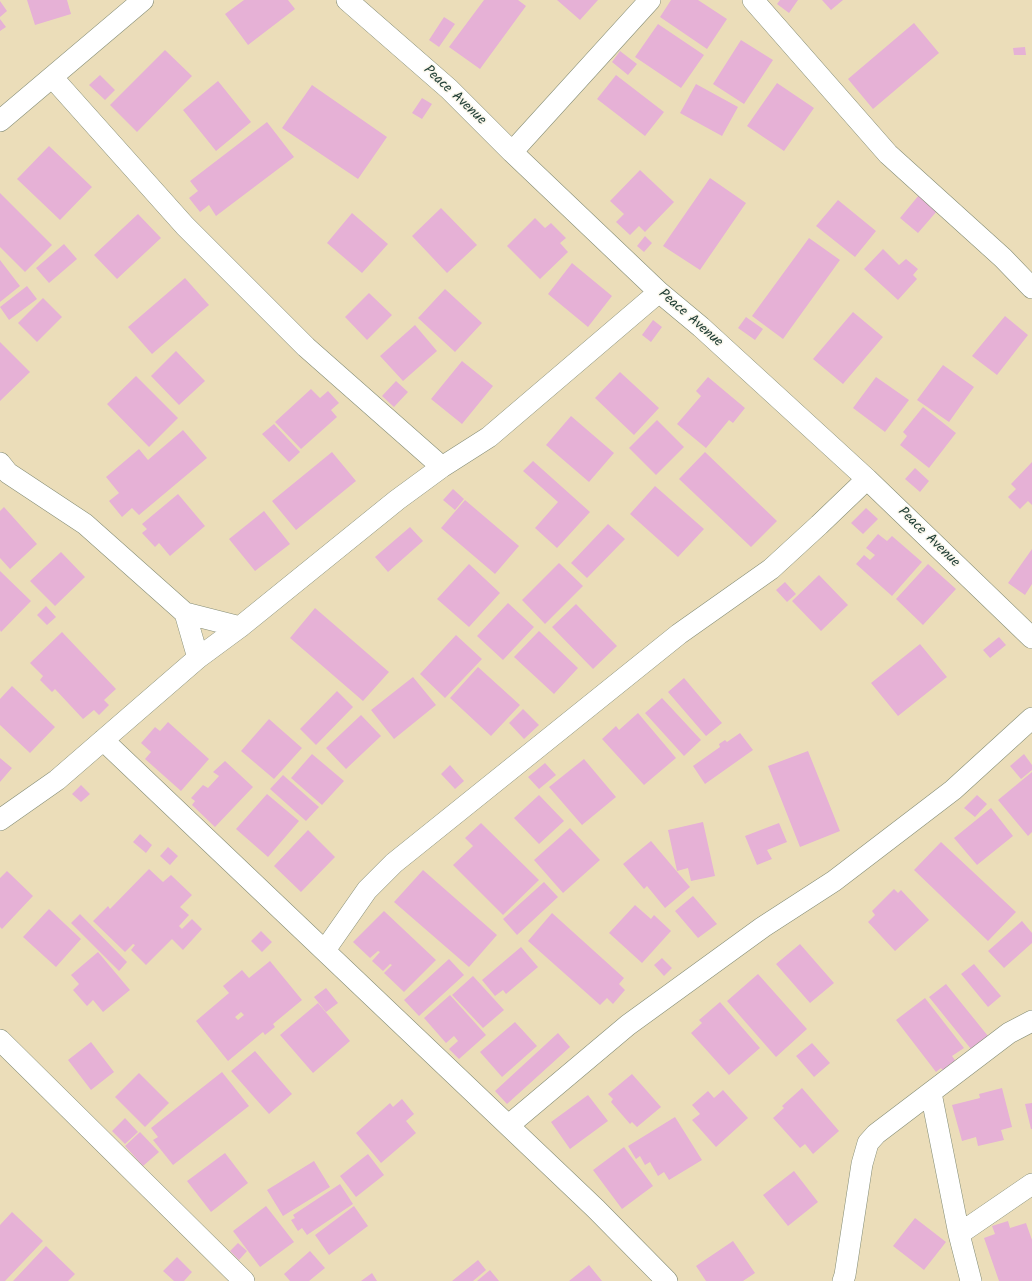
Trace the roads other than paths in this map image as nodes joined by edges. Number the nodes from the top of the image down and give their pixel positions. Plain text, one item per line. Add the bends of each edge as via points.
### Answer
1 (143, 0) edge
2 (347, 0) edge
3 (650, 0) edge
4 (753, 0) edge
5 (52, 77) junction
6 (0, 121) edge
7 (512, 152) junction
8 (1032, 288) edge
9 (659, 292) junction
10 (442, 467) junction
11 (3, 472) edge
12 (867, 479) junction
13 (185, 613) junction
14 (240, 627) junction
15 (1032, 638) edge
16 (198, 658) junction
17 (1032, 718) edge
18 (103, 740) junction
19 (0, 820) edge
20 (326, 950) junction
21 (1032, 1020) edge
22 (0, 1040) edge
23 (931, 1093) junction
24 (509, 1125) junction
25 (1032, 1184) edge
26 (959, 1234) junction
27 (244, 1281) edge
28 (667, 1281) edge
29 (843, 1281) edge
30 (972, 1281) edge

1 - 5 street
2 - 7 street, Peace Avenue via 449,89
3 - 7 street
4 - 8 street via 888,154 1003,258
5 - 6 street
5 - 10 street via 185,226 300,342
7 - 9 street, Peace Avenue
9 - 10 street via 489,437
9 - 12 street, Peace Avenue via 701,327
10 - 14 street via 397,500
11 - 13 street via 85,524
12 - 15 street, Peace Avenue
12 - 20 street via 771,569 679,634 394,863 367,890
13 - 14 street
13 - 16 street
14 - 16 street
16 - 18 street
17 - 24 street via 953,790 834,881 763,927 628,1025
18 - 19 street via 57,780
18 - 20 street
20 - 24 street
21 - 23 street via 1009,1033
22 - 27 street
23 - 26 street
23 - 29 street via 876,1134 868,1143 862,1164
24 - 28 street
25 - 26 street
26 - 30 street

